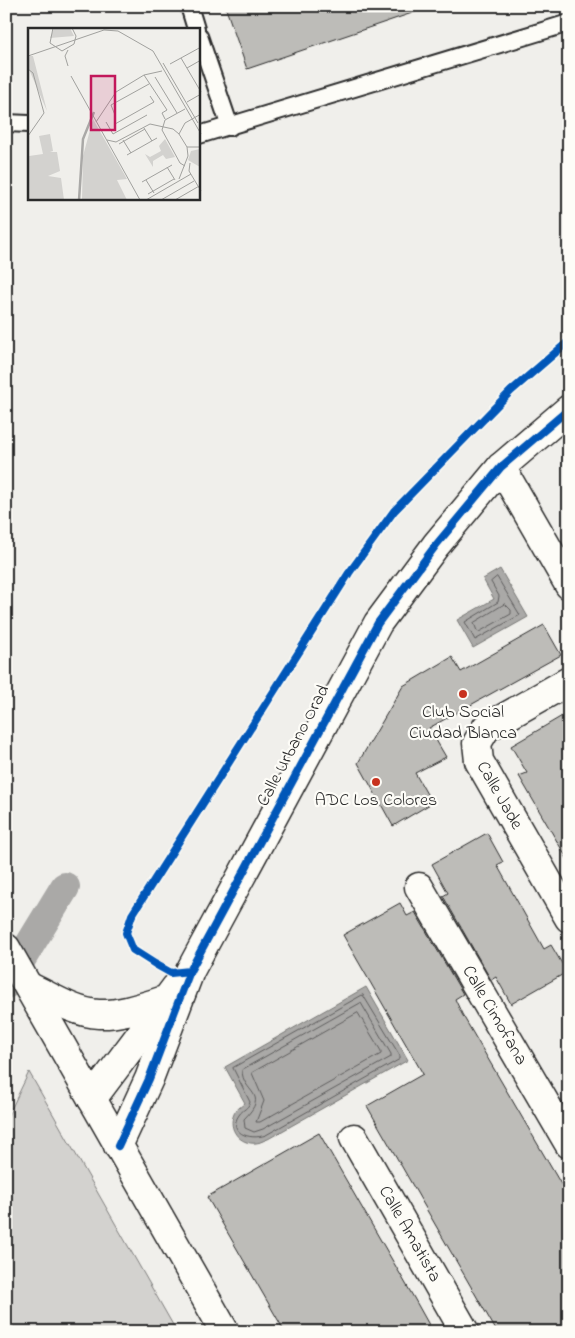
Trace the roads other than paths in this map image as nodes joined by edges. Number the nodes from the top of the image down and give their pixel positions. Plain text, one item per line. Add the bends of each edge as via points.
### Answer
1 (189, 6) edge
2 (569, 23) edge
3 (196, 28) edge
4 (200, 39) edge
5 (6, 123) edge
6 (28, 124) edge
7 (230, 126) junction
8 (200, 135) edge
9 (569, 409) edge
10 (501, 467) junction
11 (569, 585) edge
12 (569, 681) edge
13 (419, 887) dead end
14 (569, 918) edge
15 (6, 948) edge
16 (190, 971) junction
17 (30, 987) junction
18 (165, 1000) junction
19 (149, 1079) junction
20 (92, 1099) junction
21 (354, 1138) dead end
22 (569, 1144) edge
23 (118, 1146) junction
24 (225, 1332) edge
25 (465, 1332) edge

1 - 3 lane
2 - 7 lane
4 - 7 lane
5 - 6 lane
7 - 8 lane
9 - 10 street, Calle Urbano Orad
10 - 11 street
10 - 16 street, Calle Urbano Orad via 436,545 378,623
12 - 14 street, Calle Jade via 486,728 477,743 479,761
13 - 22 street, Calle Cimofana
15 - 17 street
16 - 18 street, Calle Urbano Orad
16 - 19 street, Calle Urbano Orad
17 - 18 street via 70,1006 99,1014
17 - 20 street
18 - 20 street, Calle Urbano Orad
19 - 20 street
19 - 23 street, Calle Urbano Orad
20 - 23 street
21 - 25 street, Calle Amatista
23 - 24 street

